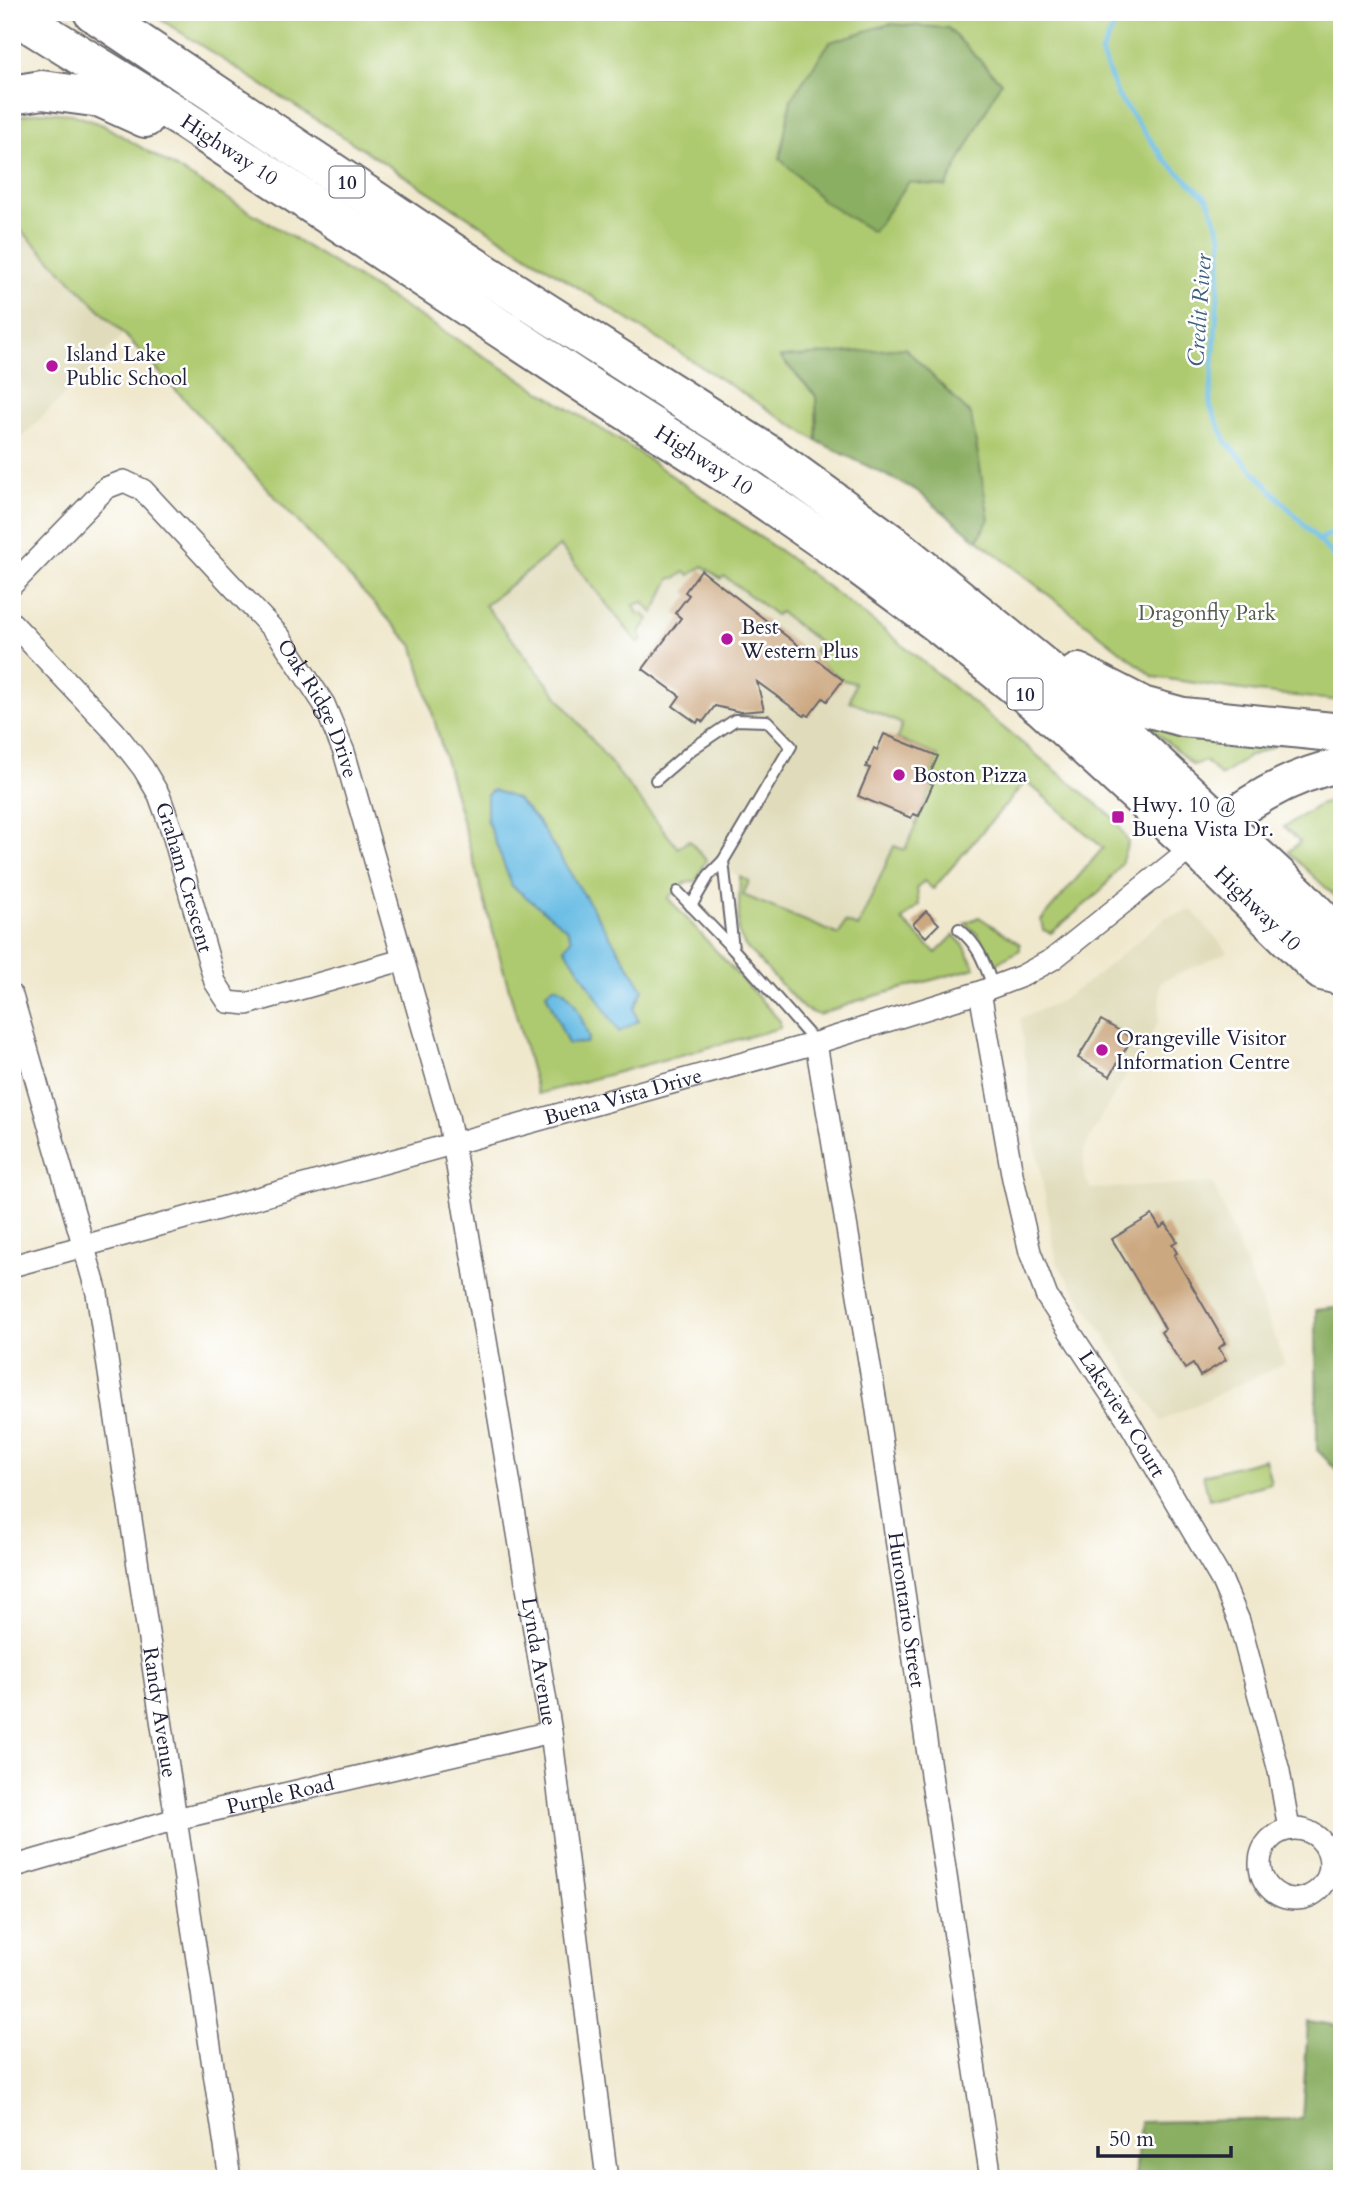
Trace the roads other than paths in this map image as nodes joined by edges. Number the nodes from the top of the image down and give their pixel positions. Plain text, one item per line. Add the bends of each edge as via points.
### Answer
1 (93, 12) edge
2 (15, 15) edge
3 (12, 95) edge
4 (227, 148) junction
5 (12, 585) edge
6 (12, 623) edge
7 (999, 633) junction
8 (1342, 733) edge
9 (1342, 765) edge
10 (656, 780) dead end
11 (1208, 834) junction
12 (723, 861) junction
13 (678, 892) dead end
14 (691, 906) junction
15 (959, 929) dead end
16 (1342, 941) edge
17 (733, 949) junction
18 (402, 960) junction
19 (1342, 976) edge
20 (986, 990) junction
21 (12, 996) edge
22 (816, 1043) junction
23 (453, 1146) junction
24 (82, 1247) junction
25 (12, 1266) edge
26 (551, 1732) junction
27 (176, 1819) junction
28 (1289, 1829) dead end
29 (12, 1867) edge
30 (230, 2179) edge
31 (607, 2179) edge
32 (991, 2179) edge

1 - 7 highway, Highway 10 / 10 via 467,262 775,458 892,544
2 - 4 highway, Highway 10 / 10
3 - 4 highway via 42,90 101,98 176,133
4 - 11 highway, Highway 10 / 10 via 845,555
5 - 18 street, Oak Ridge Drive via 106,488 124,481 157,503 280,637 324,704 357,794
6 - 18 street, Graham Crescent via 115,732 159,795 215,982 228,1002 247,1003
7 - 8 highway via 1142,706 1194,718
7 - 11 highway, Highway 10 / 10 via 1110,721
9 - 11 main road via 1293,779
10 - 12 lane via 735,720 767,721 791,747
11 - 16 highway, Highway 10 / 10 via 1300,896
11 - 19 highway, Highway 10 / 10 via 1322,971
11 - 20 street, Buena Vista Drive via 1053,959
12 - 14 lane via 709,874
12 - 17 lane
13 - 14 lane
14 - 17 lane
15 - 20 lane via 982,955
17 - 22 lane
18 - 23 street, Oak Ridge Drive
20 - 22 street, Buena Vista Drive
20 - 28 street, Lakeview Court via 1013,1179 1042,1286 1222,1581 1239,1622 1279,1771
21 - 24 street, Randy Avenue
22 - 23 street, Buena Vista Drive
22 - 32 street, Hurontario Street via 883,1450
23 - 24 street, Buena Vista Drive
23 - 26 street, Lynda Avenue
24 - 25 street, Buena Vista Drive
24 - 27 street, Randy Avenue via 97,1293
26 - 27 street, Purple Road
26 - 31 street, Lynda Avenue
27 - 29 street, Purple Road
27 - 30 street, Randy Avenue

